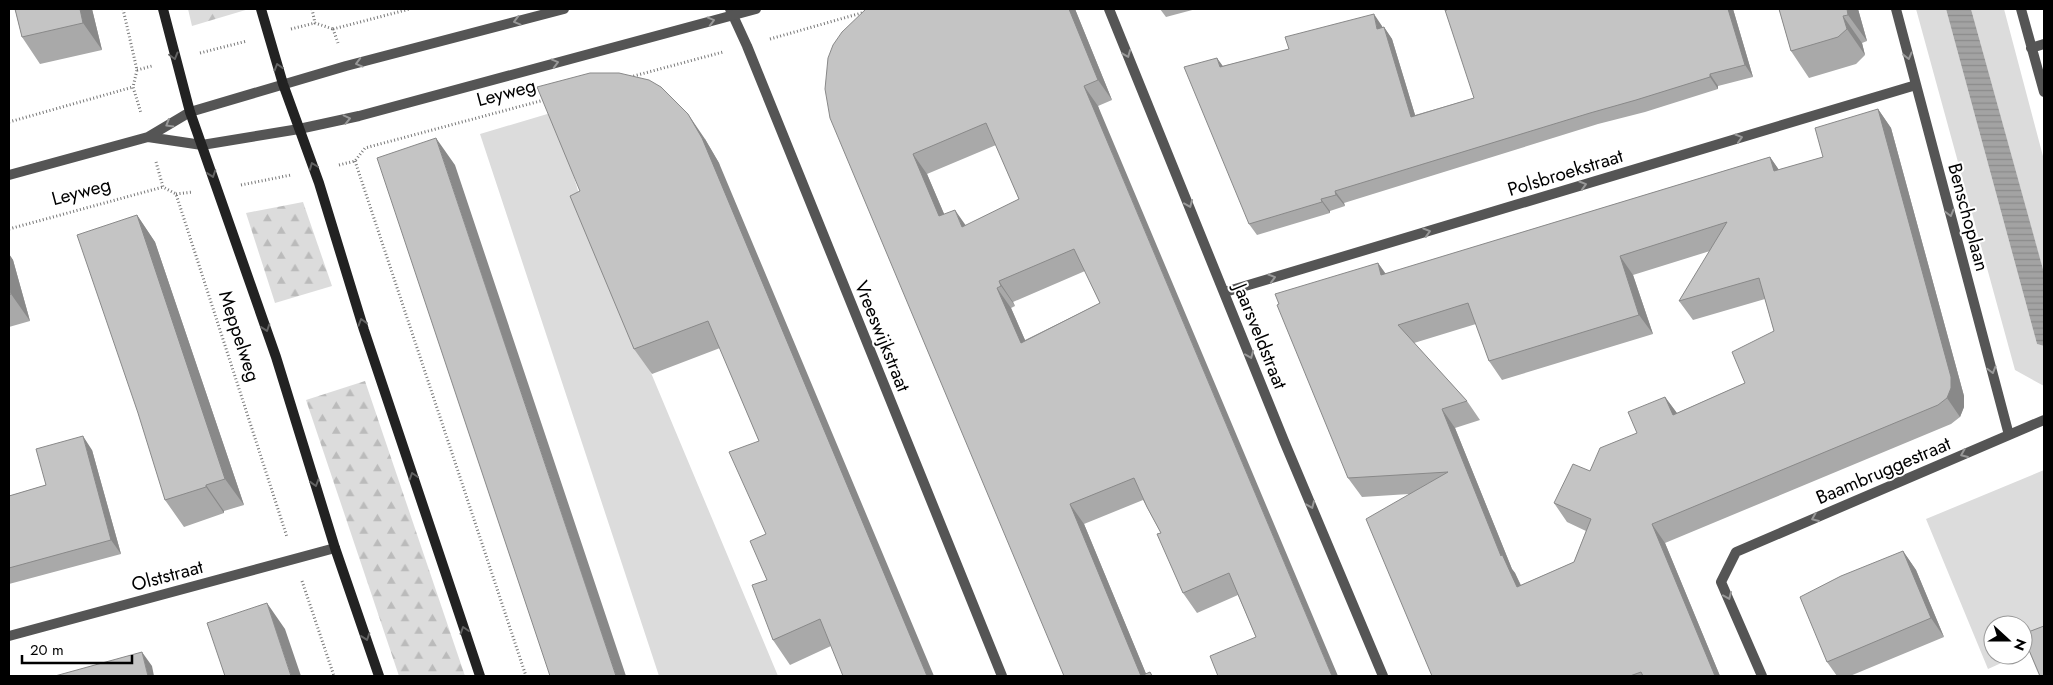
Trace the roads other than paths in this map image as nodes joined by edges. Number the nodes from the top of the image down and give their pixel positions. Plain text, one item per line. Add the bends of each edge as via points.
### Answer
1 (163, 9) edge
2 (261, 9) edge
3 (564, 9) edge
4 (756, 9) edge
5 (1109, 9) edge
6 (1896, 9) edge
7 (2021, 9) edge
8 (732, 12) edge
9 (2044, 44) edge
10 (2031, 48) junction
11 (283, 84) junction
12 (1916, 86) junction
13 (2044, 92) edge
14 (190, 112) junction
15 (299, 129) junction
16 (148, 137) junction
17 (202, 145) junction
18 (9, 175) edge
19 (1225, 292) junction
20 (2044, 420) edge
21 (2009, 435) junction
22 (335, 548) junction
23 (9, 636) edge
24 (379, 676) edge
25 (480, 676) edge
26 (1002, 676) edge
27 (1383, 676) edge
28 (1762, 676) edge

1 -> 14 main road, Meppelweg
11 -> 2 main road
3 -> 11 street, Leyweg
4 - 8 street, Leyweg
5 -> 19 street, Jaarsveldstraat
6 -> 12 street, Benschoplaan
7 - 10 street
15 -> 8 street, Leyweg via 359,116
8 - 26 street, Vreeswijkstraat
9 - 10 street
10 - 13 street
11 - 14 street, Leyweg
11 - 15 main road
19 -> 12 street, Polsbroekstraat
12 -> 21 street, Benschoplaan
14 -> 16 street, Leyweg
14 - 17 main road, Meppelweg
15 - 17 street, Leyweg
25 -> 15 main road
16 - 17 street, Leyweg
16 - 18 street, Leyweg
17 -> 22 main road, Meppelweg via 276,357
19 -> 27 street, Jaarsveldstraat
20 - 21 street, Baambruggestraat
21 -> 28 street, Baambruggestraat via 1736,552 1721,582
22 - 23 street, Olststraat
22 -> 24 main road, Meppelweg

